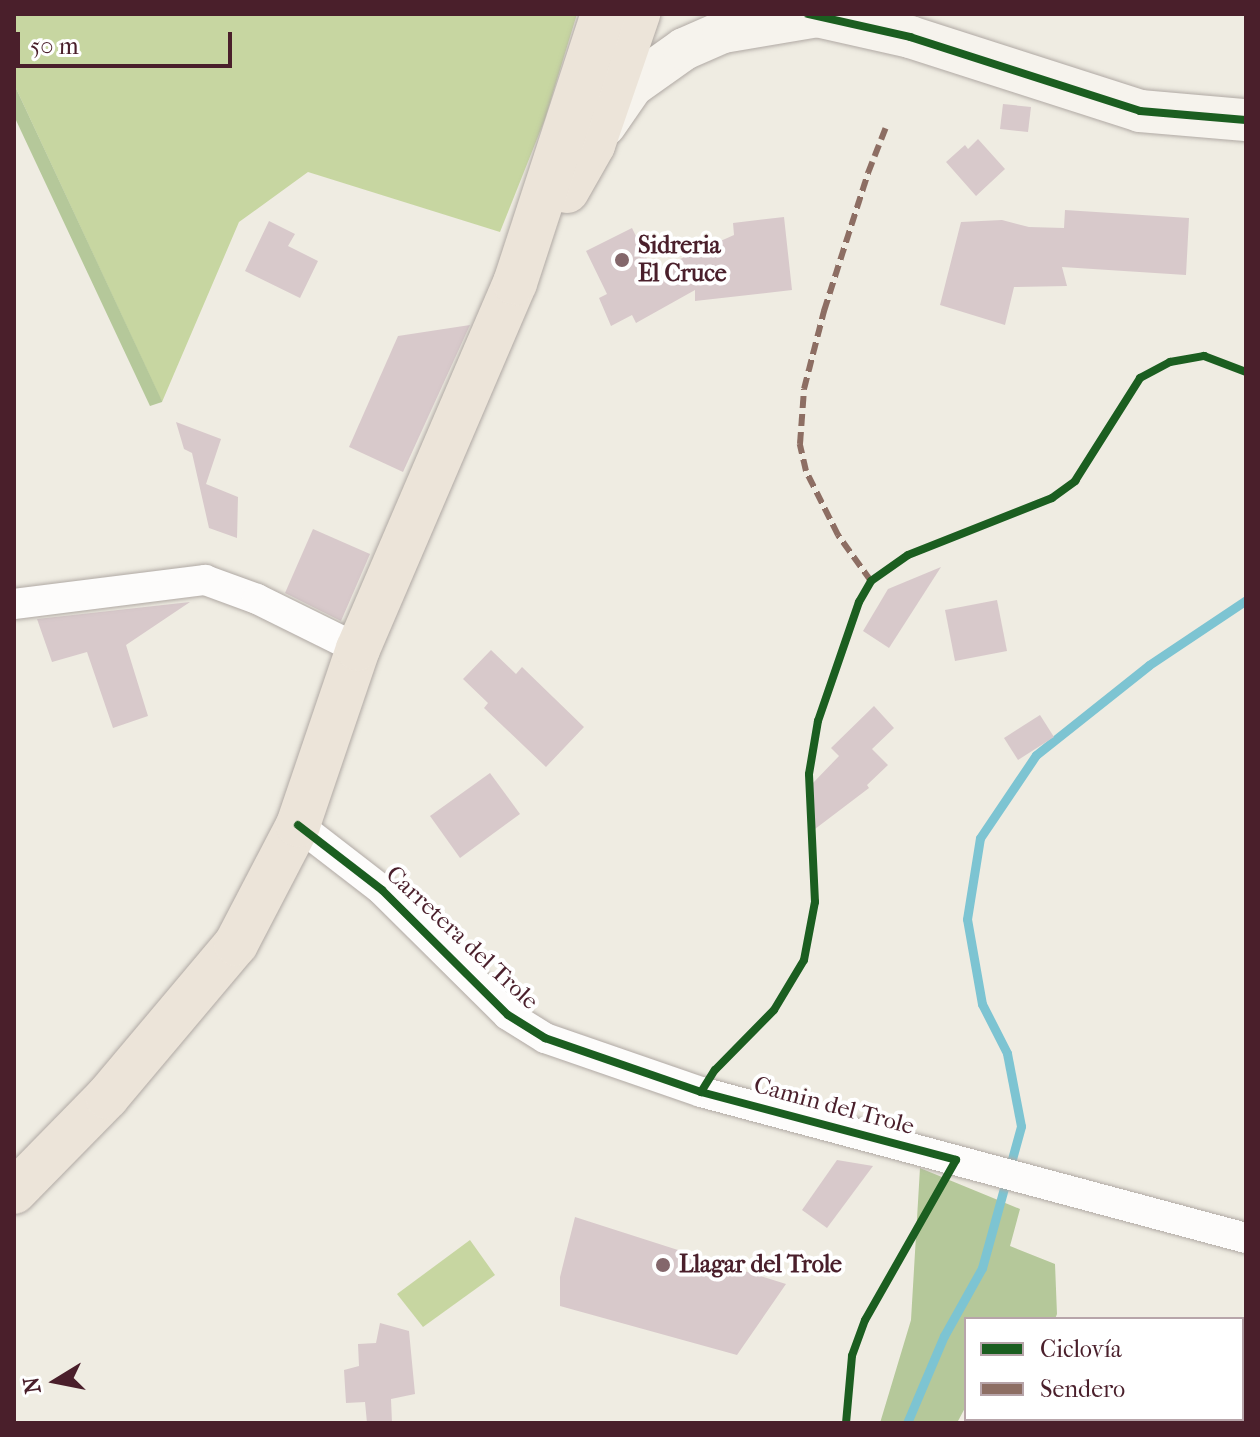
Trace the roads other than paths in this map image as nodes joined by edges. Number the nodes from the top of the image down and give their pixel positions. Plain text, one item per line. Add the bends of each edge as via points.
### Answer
1 (603, 14) edge
2 (615, 14) edge
3 (638, 14) edge
4 (870, 14) edge
5 (813, 15) edge
6 (910, 37) junction
7 (1246, 120) edge
8 (579, 136) junction
9 (14, 604) edge
10 (358, 649) junction
11 (298, 825) junction
12 (701, 1092) joint
13 (14, 1192) edge
14 (1246, 1238) edge

1 - 8 highway
2 - 8 street
3 - 8 highway
4 - 6 street
5 - 6 street
5 - 8 street via 723,32 684,49 632,86
6 - 7 street via 1140,111
8 - 10 highway
9 - 10 street via 205,580 257,599
10 - 11 highway
11 - 12 street, Carretera del Trole via 382,890 508,1015 545,1038
11 - 13 highway via 236,944 107,1097
12 - 14 street, Camin del Trole

